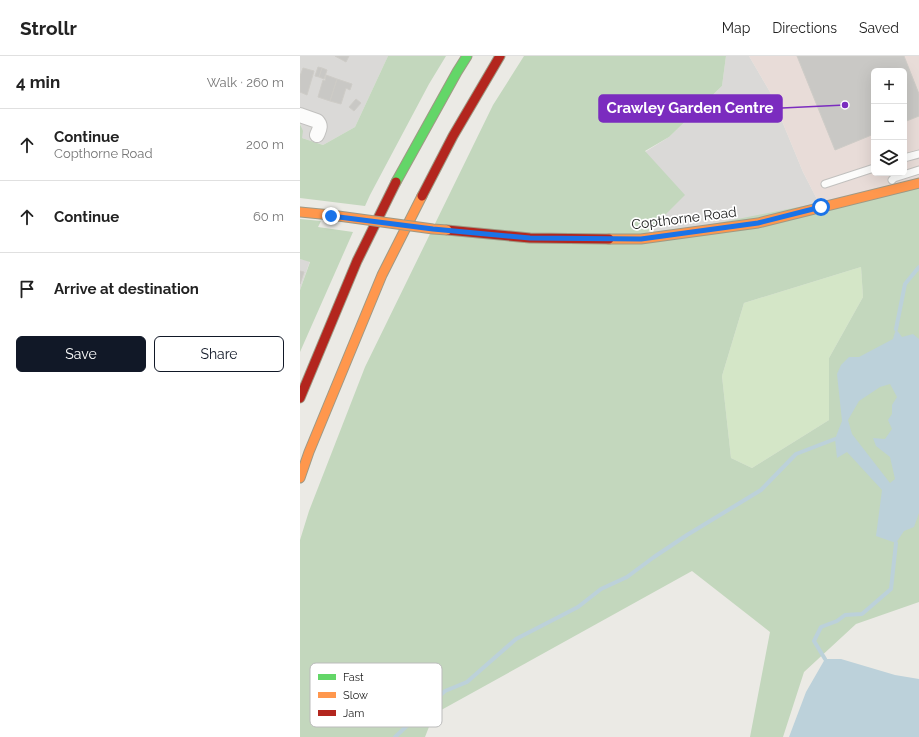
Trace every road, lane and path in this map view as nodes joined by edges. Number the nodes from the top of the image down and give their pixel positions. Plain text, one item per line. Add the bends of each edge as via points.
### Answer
1 (467, 56) edge
2 (500, 56) edge
3 (300, 115) edge
4 (317, 135) dead end
5 (919, 154) edge
6 (907, 157) edge
7 (871, 169) edge
8 (919, 170) edge
9 (919, 183) edge
10 (825, 184) dead end
11 (874, 194) junction
12 (300, 212) edge
13 (300, 398) edge
14 (300, 478) edge

1 - 13 main road via 394,186 357,261
2 - 14 main road via 453,136 382,275
3 - 4 street via 319,123
5 - 6 lane
7 - 10 lane
8 - 11 lane via 894,178
9 - 11 main road, Copthorne Road
11 - 12 main road, Copthorne Road, bridge via 758,223 641,239 530,238

